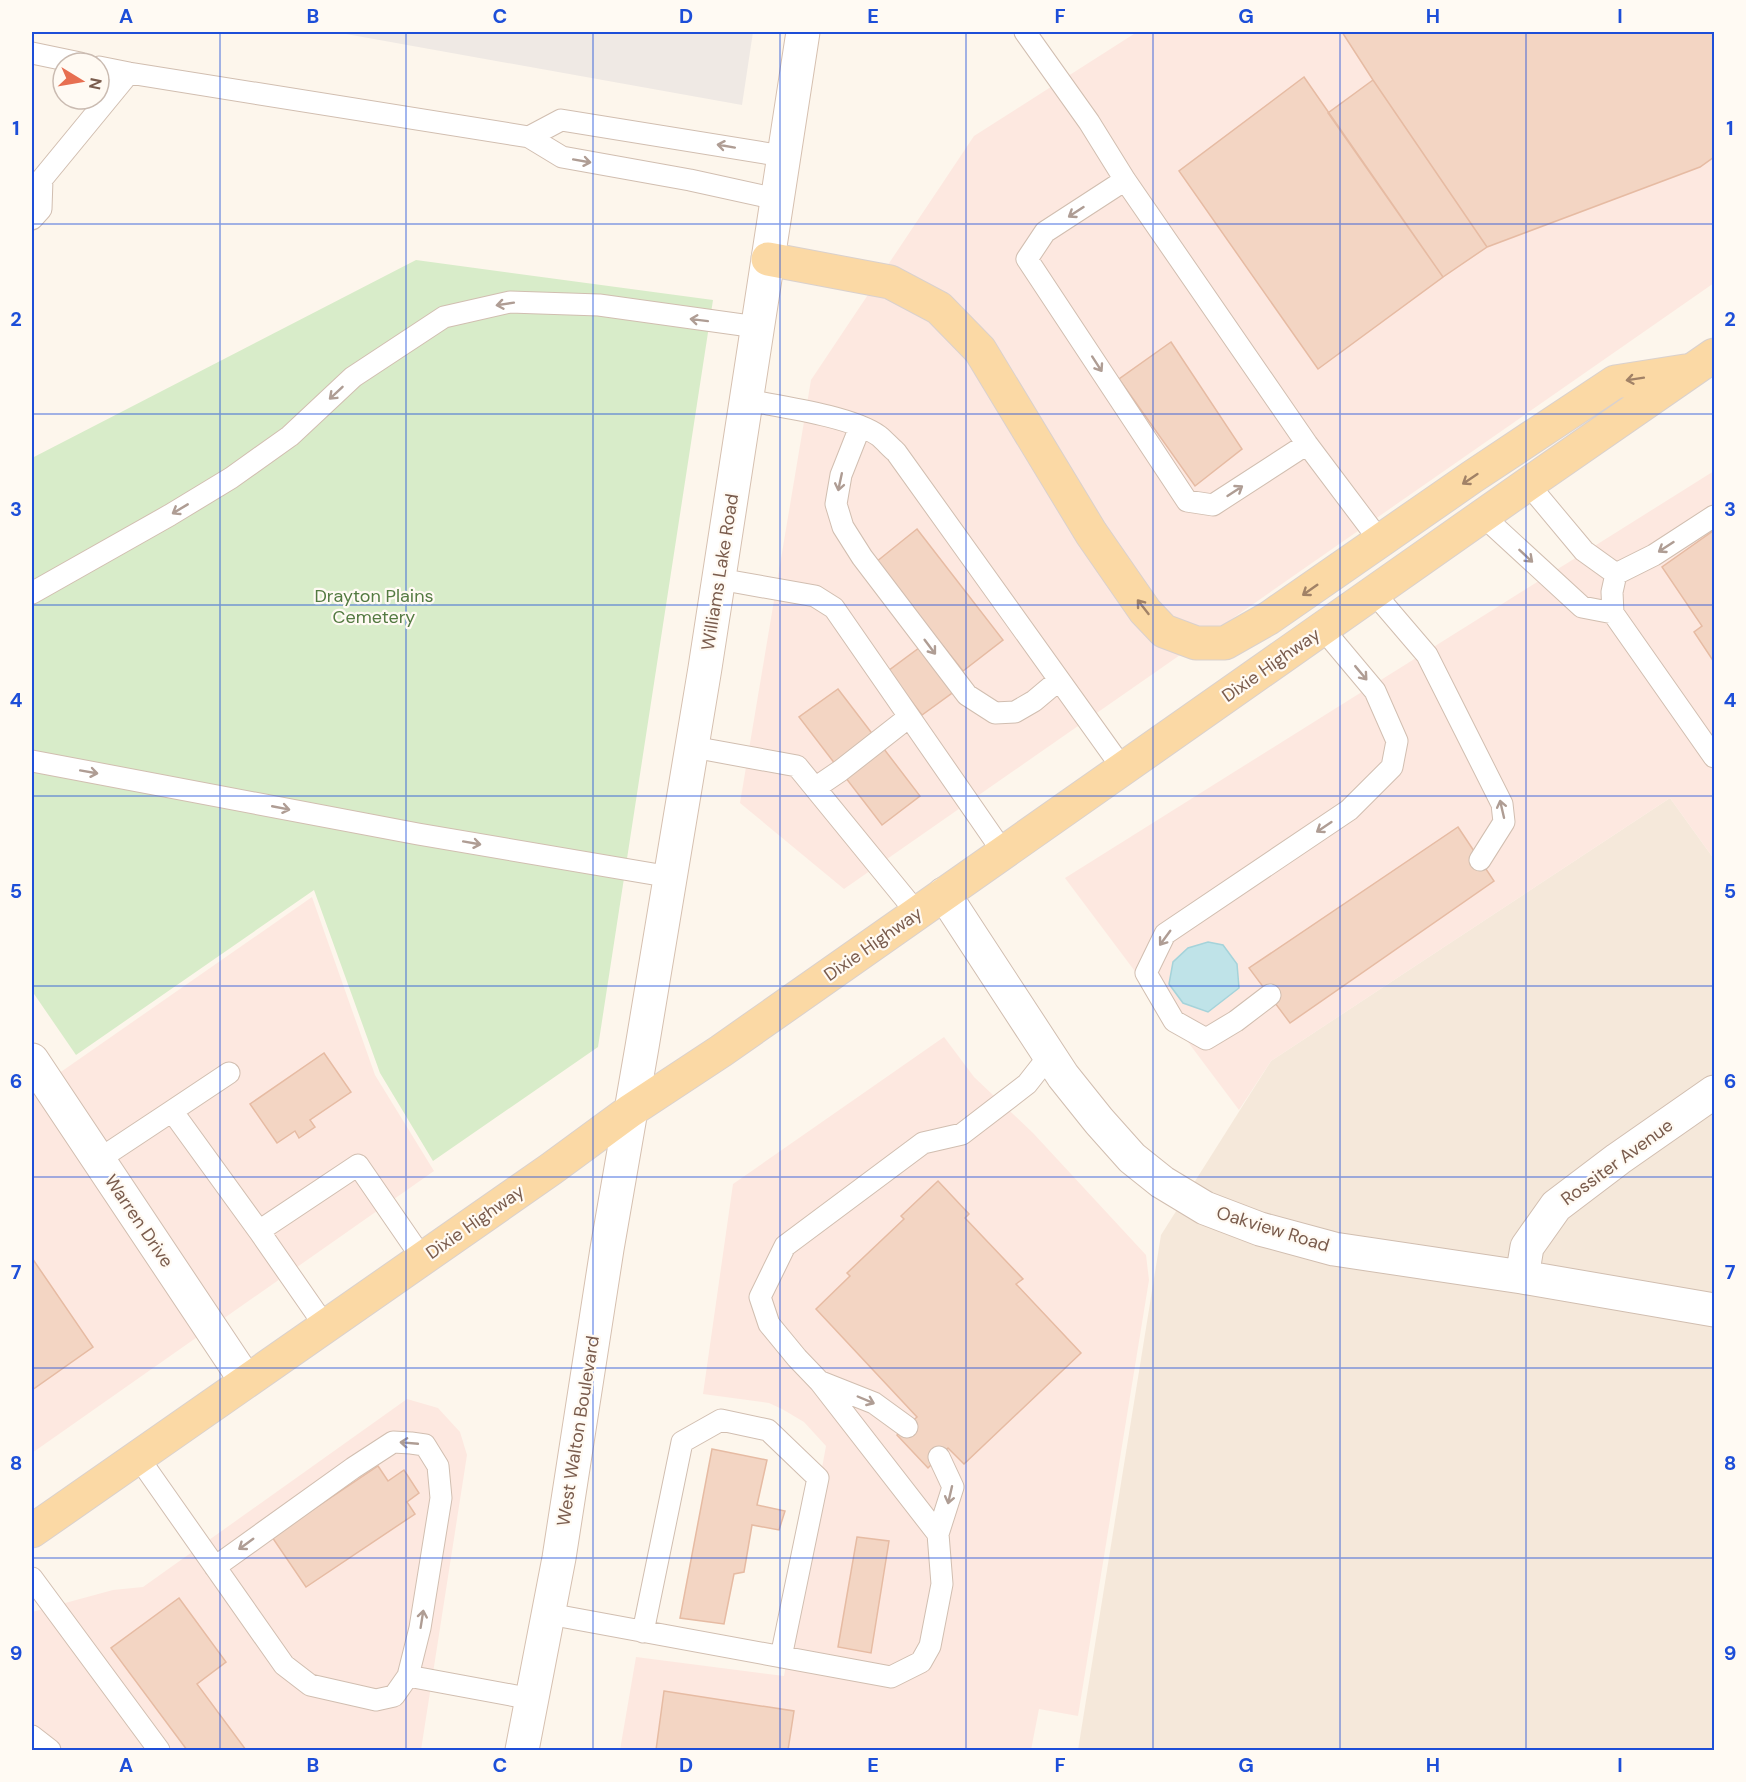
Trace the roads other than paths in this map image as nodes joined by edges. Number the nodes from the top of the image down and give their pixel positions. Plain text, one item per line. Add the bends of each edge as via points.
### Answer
1 (802, 32) edge
2 (1025, 32) edge
3 (32, 53) edge
4 (51, 57) edge
5 (111, 69) edge
6 (129, 73) junction
7 (529, 137) junction
8 (783, 156) junction
9 (1125, 180) junction
10 (777, 199) junction
11 (32, 219) edge
12 (768, 259) junction
13 (757, 327) junction
14 (1704, 363) edge
15 (746, 400) junction
16 (860, 427) junction
17 (1307, 444) junction
18 (1528, 484) junction
19 (1483, 516) junction
20 (1714, 516) edge
21 (1380, 541) junction
22 (1616, 574) junction
23 (719, 579) junction
24 (32, 593) edge
25 (1374, 593) junction
26 (1613, 613) junction
27 (1323, 628) junction
28 (1059, 680) junction
29 (909, 717) junction
30 (693, 747) junction
31 (1714, 757) edge
32 (32, 761) edge
33 (1124, 769) junction
34 (815, 788) junction
35 (1003, 852) junction
36 (1480, 860) dead end
37 (671, 877) junction
38 (944, 894) junction
39 (917, 913) junction
40 (1270, 995) dead end
41 (1049, 1056) junction
42 (32, 1060) edge
43 (229, 1073) dead end
44 (1714, 1092) edge
45 (172, 1111) junction
46 (630, 1111) junction
47 (98, 1160) junction
48 (259, 1231) junction
49 (422, 1258) junction
50 (1522, 1277) junction
51 (1714, 1310) edge
52 (325, 1326) junction
53 (246, 1382) junction
54 (820, 1382) junction
55 (906, 1427) dead end
56 (138, 1457) junction
57 (939, 1457) dead end
58 (32, 1531) edge
59 (938, 1534) junction
60 (215, 1567) junction
61 (32, 1578) edge
62 (549, 1614) junction
63 (643, 1632) junction
64 (781, 1657) junction
65 (408, 1676) junction
66 (532, 1699) junction
67 (32, 1736) edge
68 (50, 1750) edge
69 (159, 1750) edge
70 (522, 1750) edge

1 - 8 main road, Williams Lake Road
2 - 9 lane
3 - 4 lane
5 - 6 lane
6 - 7 lane
6 - 11 lane via 42,179 42,209
8 -> 7 lane via 561,120
7 -> 10 lane via 562,157
8 - 10 main road, Williams Lake Road
9 - 17 lane
9 -> 17 lane via 1045,232 1028,259 1187,501 1213,505
10 - 12 main road, Williams Lake Road
12 - 13 main road, Williams Lake Road
21 -> 12 main road via 1269,618 1225,643 1196,643 1164,631 1145,611 1091,533 981,350 939,308 890,282
13 - 15 main road, Williams Lake Road
13 -> 24 lane via 599,305 510,302 444,317 353,377 290,436 231,478
14 - 18 main road, Dixie Highway
14 -> 21 main road via 1615,382
15 - 16 lane
15 - 23 main road, Williams Lake Road
16 - 28 lane via 896,452
16 -> 28 lane via 841,475 836,504 843,526 862,558 967,695 996,713 1015,712
17 - 21 lane
18 - 19 main road, Dixie Highway
18 - 22 lane via 1584,551
19 - 25 main road, Dixie Highway
19 -> 26 lane via 1582,607
20 -> 22 lane via 1654,555
22 - 26 lane
23 - 29 lane via 815,596 834,608
23 - 30 main road, Williams Lake Road
25 - 27 main road, Dixie Highway
36 -> 25 lane via 1504,822 1502,804 1427,655
26 - 31 lane
27 - 33 main road, Dixie Highway
27 -> 40 lane via 1375,691 1397,741 1392,767 1349,810 1165,934 1146,973 1174,1021 1206,1039
28 - 33 lane
29 - 34 lane
29 - 35 lane
30 - 34 lane via 797,766
30 - 37 main road, Williams Lake Road
32 -> 37 lane
33 - 35 main road, Dixie Highway
34 - 39 lane
35 - 38 main road, Dixie Highway
37 - 46 main road, Williams Lake Road
38 - 39 main road, Dixie Highway
38 - 41 main road, Oakview Road
39 - 46 main road, Dixie Highway
41 - 50 main road, Oakview Road via 1132,1158 1205,1208 1334,1248
41 - 54 lane via 1026,1084 962,1134 923,1143 785,1246 760,1297 769,1324
42 - 47 main road, Warren Drive
43 - 45 lane
44 - 50 main road, Rossiter Avenue via 1556,1206 1527,1247
45 - 47 lane
45 - 48 lane
46 - 49 main road, Dixie Highway
46 - 62 main road, West Walton Boulevard
47 - 53 main road, Warren Drive
48 - 49 lane via 358,1165
48 - 52 lane
49 - 52 main road, Dixie Highway
50 - 51 main road, Oakview Road
52 - 53 main road, Dixie Highway
53 - 56 main road, Dixie Highway
54 -> 55 lane via 874,1403
54 - 59 lane
56 - 58 main road, Dixie Highway
56 - 60 lane
57 -> 59 lane via 953,1487
59 - 64 lane via 942,1584 930,1646 921,1662 891,1677
60 - 65 lane via 284,1665 310,1685 376,1700 394,1696
65 -> 60 lane via 420,1628 441,1498 438,1466 425,1445 393,1442
61 - 69 lane
62 - 63 lane
62 - 66 main road, West Walton Boulevard
63 - 64 lane
63 - 64 lane via 682,1442 721,1420 768,1430 818,1478
65 - 66 lane
66 - 70 main road, West Walton Boulevard
67 - 68 lane

